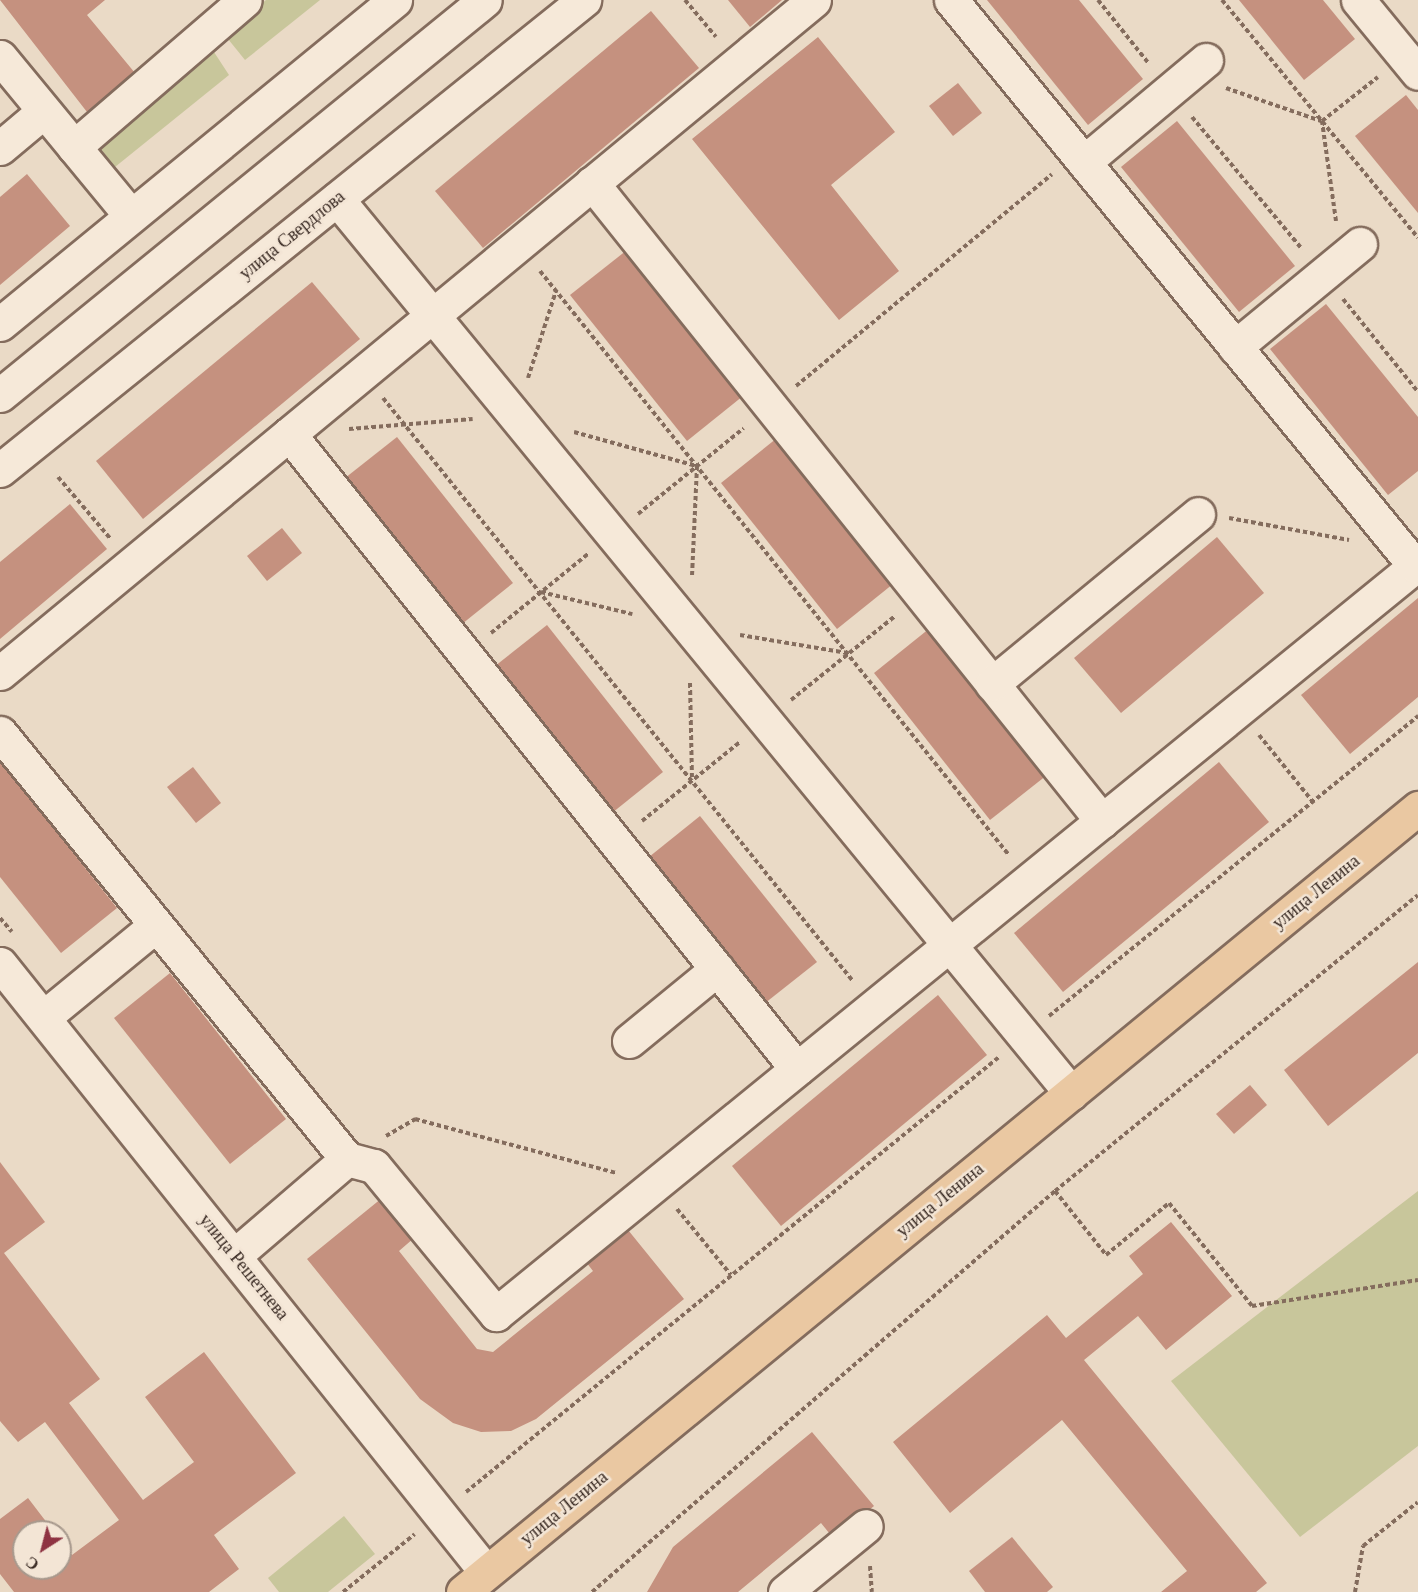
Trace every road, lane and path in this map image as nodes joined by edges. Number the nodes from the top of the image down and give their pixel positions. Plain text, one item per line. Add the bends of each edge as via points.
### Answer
1 (245, 0) edge
2 (394, 0) edge
3 (485, 0) edge
4 (584, 0) edge
5 (685, 0) edge
6 (814, 0) edge
7 (951, 0) edge
8 (1098, 0) edge
9 (1222, 0) edge
10 (1358, 0) edge
11 (0, 57) edge
12 (1414, 58) edge
13 (737, 63) junction
14 (1188, 75) junction
15 (44, 111) junction
16 (1322, 121) junction
17 (74, 147) junction
18 (0, 148) edge
19 (1080, 157) junction
20 (592, 183) junction
21 (337, 199) junction
22 (131, 216) junction
23 (1418, 238) edge
24 (519, 244) junction
25 (1341, 259) junction
26 (556, 291) junction
27 (433, 315) junction
28 (0, 324) edge
29 (1235, 347) junction
30 (363, 373) junction
31 (1418, 392) edge
32 (0, 395) edge
33 (770, 407) junction
34 (515, 415) junction
35 (405, 424) junction
36 (289, 434) junction
37 (697, 466) junction
38 (0, 470) edge
39 (58, 477) dead end
40 (1198, 514) joint
41 (1405, 554) junction
42 (131, 564) junction
43 (0, 673) edge
44 (992, 684) junction
45 (1239, 710) junction
46 (1418, 716) edge
47 (0, 733) edge
48 (1313, 802) junction
49 (1418, 808) edge
50 (1102, 821) junction
51 (1029, 880) junction
52 (1418, 895) edge
53 (156, 925) junction
54 (950, 945) junction
55 (0, 964) edge
56 (717, 969) junction
57 (874, 1007) junction
58 (44, 1017) junction
59 (1025, 1036) junction
60 (629, 1041) dead end
61 (797, 1069) junction
62 (1071, 1093) junction
63 (347, 1159) junction
64 (656, 1184) junction
65 (1055, 1191) junction
66 (235, 1255) junction
67 (731, 1275) junction
68 (1418, 1280) edge
69 (456, 1499) dead end
70 (1418, 1502) edge
71 (866, 1526) dead end
72 (423, 1527) dead end
73 (475, 1582) edge
74 (343, 1592) edge
75 (592, 1592) edge
76 (785, 1592) edge
77 (1355, 1592) edge

1 - 17 street
2 - 22 street
3 - 32 street
4 - 21 street, улица Свердлова
5 - 13 path
6 - 13 street
7 - 19 street
8 - 14 path
9 - 16 path
10 - 12 street
11 - 15 street
12 - 16 path
13 - 20 street
14 - 16 path
14 - 19 street
14 - 25 path
15 - 17 street
15 - 18 street
16 - 23 path
16 - 25 path
17 - 22 street
19 - 29 street
19 - 33 path
20 - 24 street
20 - 33 street
21 - 27 street
21 - 38 street, улица Свердлова
22 - 28 street
24 - 26 path
24 - 27 street
25 - 29 street
25 - 31 path
26 - 34 path
26 - 37 path
27 - 30 street
27 - 34 street
29 - 41 street
30 - 35 path
30 - 36 street
33 - 44 street
34 - 35 path
34 - 37 path
34 - 54 street
35 - 36 path
35 - 57 path
36 - 42 street
36 - 56 street
37 - 51 path
39 - 42 path
40 - 41 path via 1288,525
40 - 44 street
41 - 45 street via 1416,566
42 - 43 street
44 - 50 street
45 - 48 path
45 - 50 street
46 - 48 path
47 - 53 street
48 - 59 path
49 - 62 main road, улица Ленина
50 - 51 street
51 - 54 street
52 - 65 path
53 - 58 street
53 - 63 street
54 - 57 street
54 - 59 street
55 - 58 street, улица Решетнева
56 - 60 street
56 - 61 street
57 - 61 street
58 - 66 street, улица Решетнева
59 - 62 street
59 - 67 path
61 - 64 street
62 - 73 main road, улица Ленина
63 - 64 path via 415,1119
63 - 64 street via 374,1166 496,1314
63 - 66 street
64 - 67 path
65 - 68 path via 1107,1256 1169,1203 1252,1306
65 - 75 path
66 - 73 street, улица Решетнева
67 - 69 path
70 - 77 path via 1363,1546
71 - 76 street
72 - 74 path

